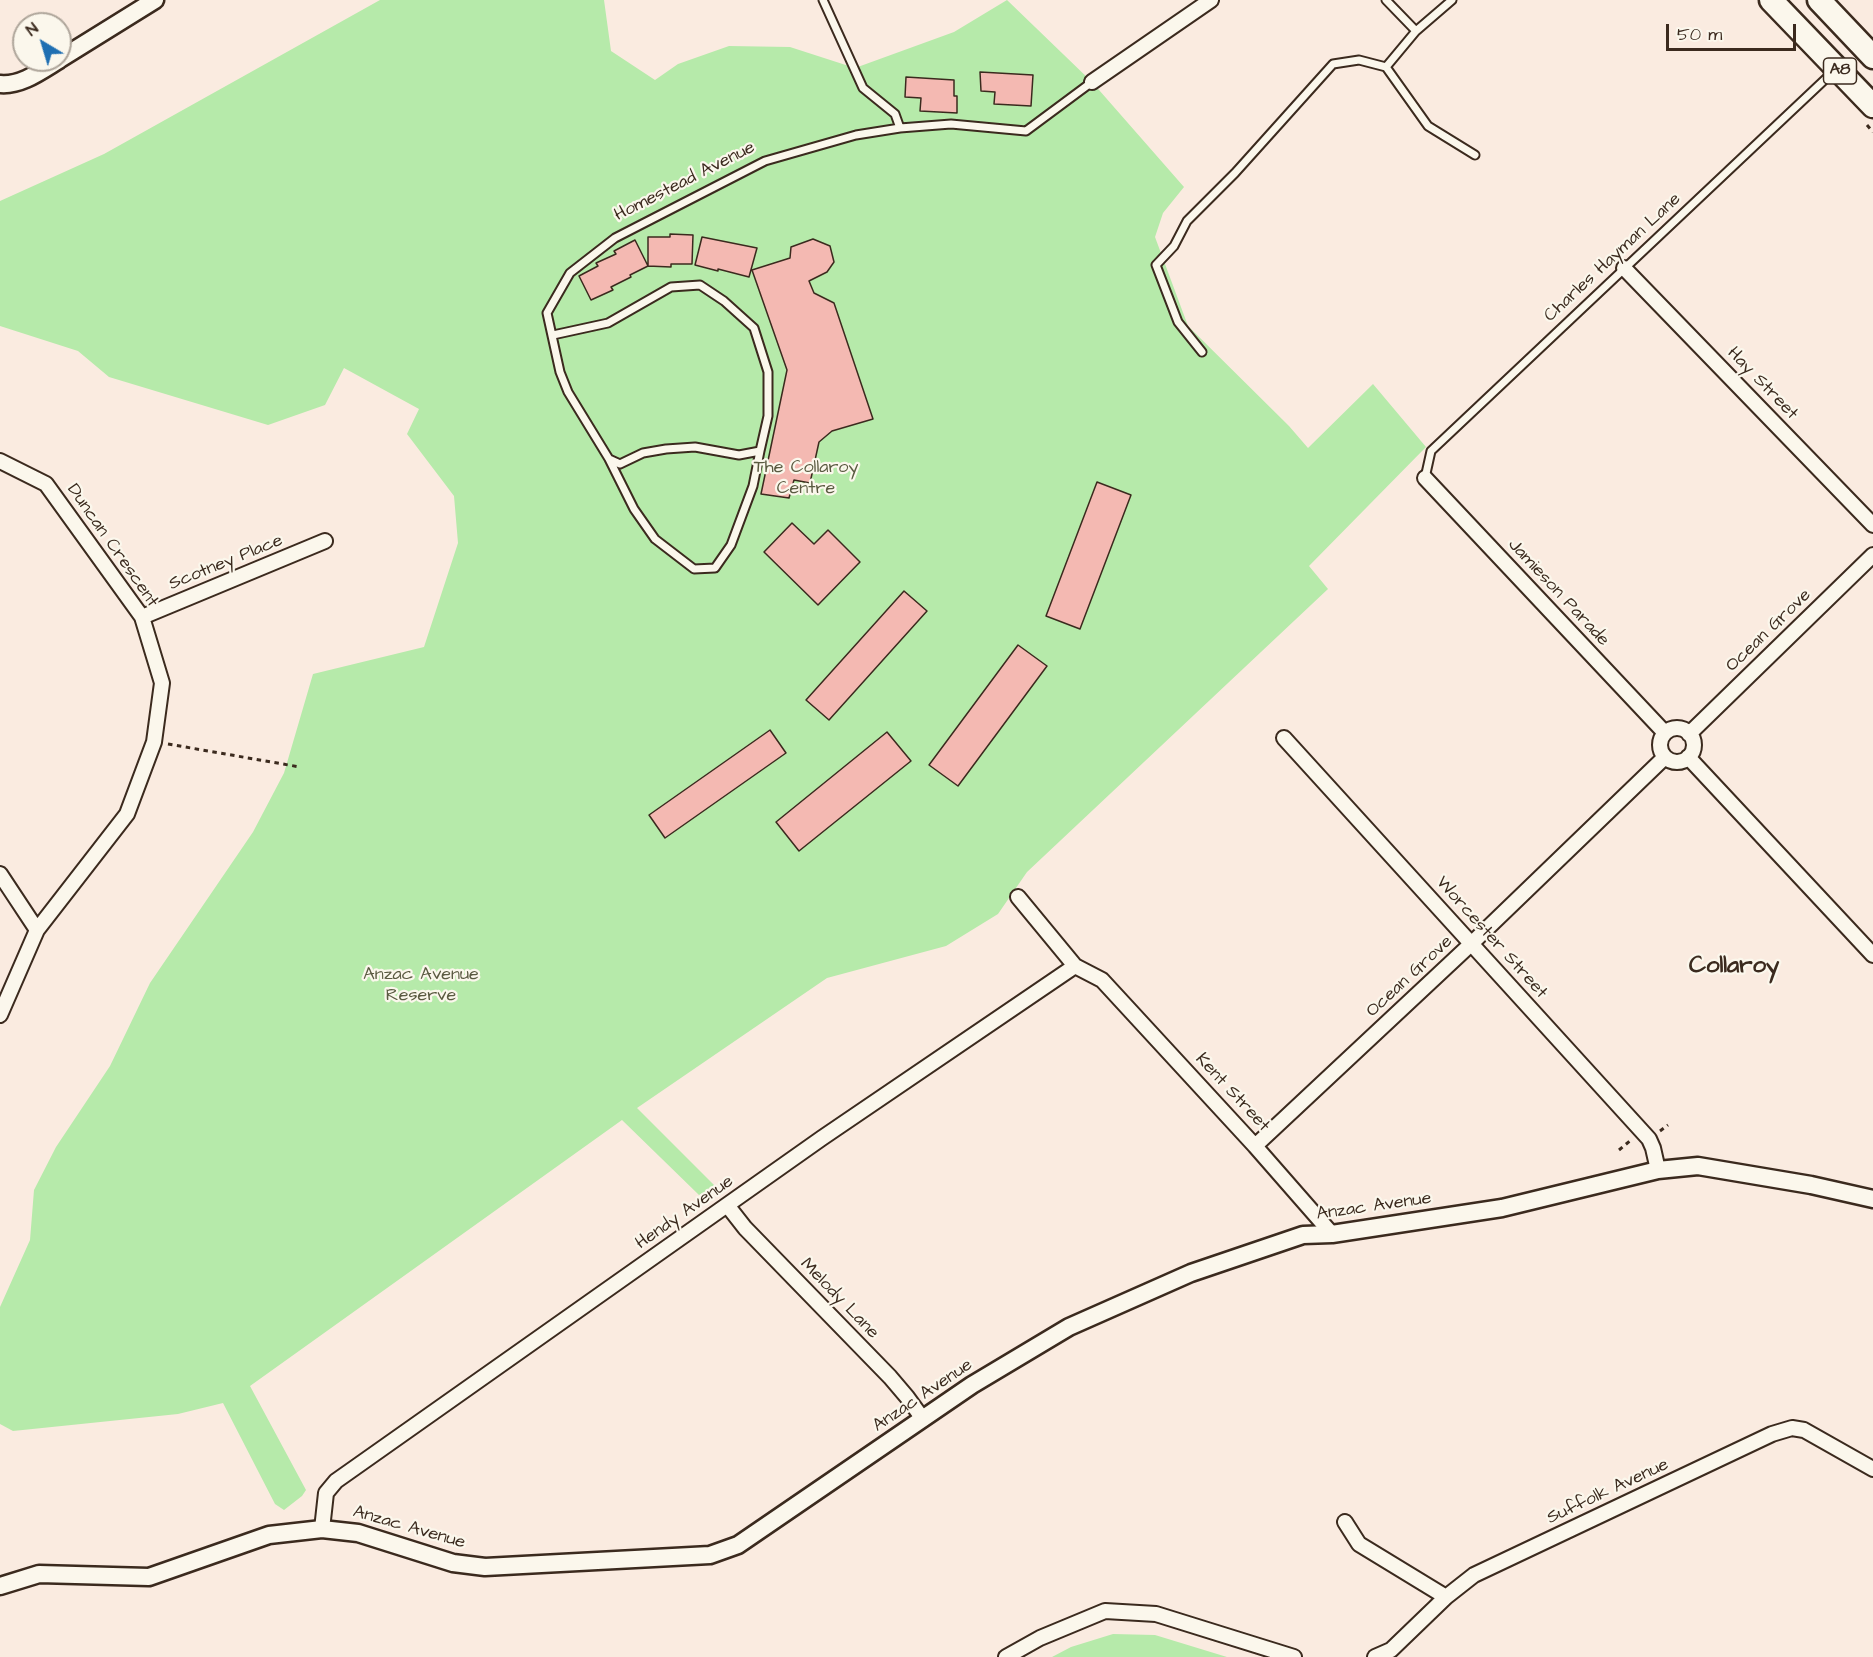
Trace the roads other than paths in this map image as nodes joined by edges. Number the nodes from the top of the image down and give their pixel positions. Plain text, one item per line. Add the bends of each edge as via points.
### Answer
1 (155, 0) edge
2 (823, 0) edge
3 (1211, 0) edge
4 (1386, 0) edge
5 (1452, 0) edge
6 (1771, 0) edge
7 (1819, 0) edge
8 (1416, 32) junction
9 (72, 52) edge
10 (1873, 57) edge
11 (1386, 67) junction
12 (1837, 69) junction
13 (40, 72) edge
14 (1092, 82) joint
15 (0, 84) edge
16 (1873, 106) edge
17 (900, 128) junction
18 (1476, 154) dead end
19 (1624, 268) junction
20 (553, 334) junction
21 (1202, 352) dead end
22 (760, 452) junction
23 (609, 459) junction
24 (0, 461) edge
25 (1425, 478) joint
26 (1873, 525) edge
27 (325, 542) dead end
28 (1873, 555) edge
29 (142, 617) junction
30 (1665, 733) junction
31 (1689, 734) junction
32 (1284, 738) dead end
33 (1665, 757) junction
34 (1688, 758) junction
35 (0, 874) edge
36 (1018, 897) dead end
37 (37, 930) junction
38 (1471, 944) junction
39 (1873, 955) edge
40 (1075, 966) junction
41 (0, 1015) edge
42 (1256, 1146) junction
43 (1658, 1170) junction
44 (1873, 1199) edge
45 (727, 1206) junction
46 (1332, 1234) junction
47 (922, 1419) junction
48 (1873, 1469) edge
49 (1346, 1522) dead end
50 (322, 1528) junction
51 (0, 1586) edge
52 (1446, 1597) junction
53 (1006, 1657) edge
54 (1294, 1657) edge
55 (1375, 1657) edge

1 - 9 street
2 - 17 lane via 863,88 895,114
3 - 14 street, Homestead Avenue
4 - 8 lane
5 - 8 lane
6 - 12 highway, A8
7 - 10 highway, A8
8 - 11 lane
11 - 18 lane via 1428,126
11 - 21 lane via 1359,60 1333,64 1187,221 1174,246 1156,265 1178,322
12 - 16 highway, A8
12 - 19 lane, Charles Hayman Lane
13 - 15 street
14 - 17 lane, Homestead Avenue via 1026,131 951,124
17 - 20 lane, Homestead Avenue via 856,135 765,161 615,238 570,273 547,313
19 - 25 lane, Charles Hayman Lane via 1431,451
19 - 26 street, Hay Street
20 - 22 lane via 608,323 671,286 700,285 754,328 768,372 768,416
20 - 23 lane, Homestead Avenue via 568,392
22 - 23 lane via 739,456 695,447 643,453 620,464
22 - 23 lane, Homestead Avenue via 753,486 731,545 715,568 694,568 655,539 634,509
24 - 29 street, Duncan Crescent via 46,484
25 - 30 street, Jamieson Parade
27 - 29 street, Scotney Place
28 - 31 street, Ocean Grove
29 - 37 street, Duncan Crescent via 162,683 154,742 127,814
30 - 31 street via 1678,728
30 - 33 street via 1660,744
31 - 34 street via 1694,746
32 - 38 street, Worcester Street
33 - 34 street via 1676,762
33 - 38 street, Ocean Grove
34 - 39 street
35 - 37 street
36 - 40 street
37 - 41 street, Duncan Crescent
38 - 42 street, Ocean Grove
38 - 43 street, Worcester Street via 1649,1139
40 - 42 street, Kent Street via 1102,980
40 - 45 street, Hendy Avenue
42 - 46 street, Kent Street
43 - 44 street, Anzac Avenue via 1698,1166
43 - 46 street, Anzac Avenue via 1502,1208
45 - 47 street, Melody Lane via 890,1377
45 - 50 street, Hendy Avenue via 336,1481 326,1493
46 - 47 street, Anzac Avenue via 1303,1235 1191,1273 1070,1327
47 - 50 street, Anzac Avenue via 738,1545 710,1555 485,1567 453,1563 358,1533
48 - 52 street, Suffolk Avenue via 1804,1430 1792,1428 1474,1575
49 - 52 street via 1359,1544
50 - 51 street, Anzac Avenue via 269,1535 149,1577 39,1574
52 - 55 street, Suffolk Avenue via 1391,1650
53 - 54 street via 1105,1611 1156,1614

